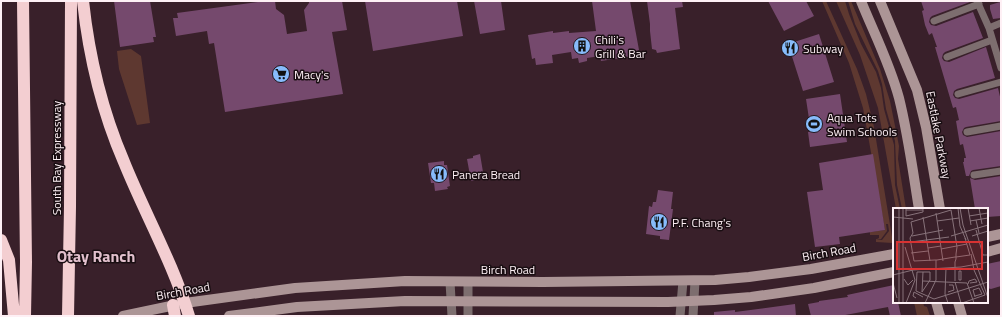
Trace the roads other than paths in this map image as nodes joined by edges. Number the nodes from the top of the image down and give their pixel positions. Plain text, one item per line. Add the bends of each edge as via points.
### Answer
1 (23, 1) edge
2 (71, 1) edge
3 (83, 1) edge
4 (861, 1) edge
5 (880, 1) edge
6 (978, 3) edge
7 (934, 21) dead end
8 (1001, 23) edge
9 (989, 28) junction
10 (992, 40) junction
11 (947, 57) dead end
12 (1001, 68) edge
13 (1001, 82) edge
14 (958, 94) dead end
15 (1001, 126) edge
16 (967, 132) dead end
17 (1001, 171) edge
18 (974, 175) dead end
19 (919, 208) edge
20 (940, 208) edge
21 (1001, 234) edge
22 (988, 237) edge
23 (1, 240) edge
24 (1001, 248) edge
25 (988, 252) edge
26 (893, 254) edge
27 (893, 272) edge
28 (683, 281) junction
29 (695, 281) junction
30 (450, 282) junction
31 (468, 282) junction
32 (451, 301) junction
33 (468, 301) junction
34 (694, 301) junction
35 (681, 302) junction
36 (936, 303) edge
37 (958, 303) edge
38 (178, 308) edge
39 (68, 313) edge
40 (14, 316) edge
41 (25, 316) edge
42 (122, 316) edge
43 (189, 316) edge
44 (229, 316) edge
45 (452, 316) edge
46 (468, 316) edge
47 (680, 316) edge
48 (693, 316) edge
49 (940, 316) edge
50 (962, 316) edge

1 - 41 highway
2 - 39 highway, South Bay Expressway
3 - 38 highway via 92,62 103,105 124,162 146,210
4 - 19 main road via 888,63 899,97
5 - 20 main road, Eastlake Parkway via 917,90
6 - 7 street
6 - 9 street
8 - 9 street
9 - 10 street
10 - 11 street
10 - 12 street
13 - 14 street
15 - 16 street
17 - 18 street
21 - 22 main road
23 - 40 highway via 10,260
24 - 25 main road
26 - 29 main road, Birch Road via 749,278
27 - 34 main road via 814,288 751,297
28 - 29 main road, Birch Road
28 - 31 main road, Birch Road
28 - 35 street
29 - 34 street
30 - 31 main road, Birch Road
30 - 32 street
30 - 38 main road, Birch Road via 405,281 295,288
31 - 33 street
32 - 33 main road
32 - 44 main road via 297,307
32 - 45 street
33 - 35 main road
33 - 46 street
34 - 35 main road
34 - 48 street
35 - 47 street
36 - 49 main road
37 - 50 main road
38 - 42 main road, Birch Road
38 - 43 highway

